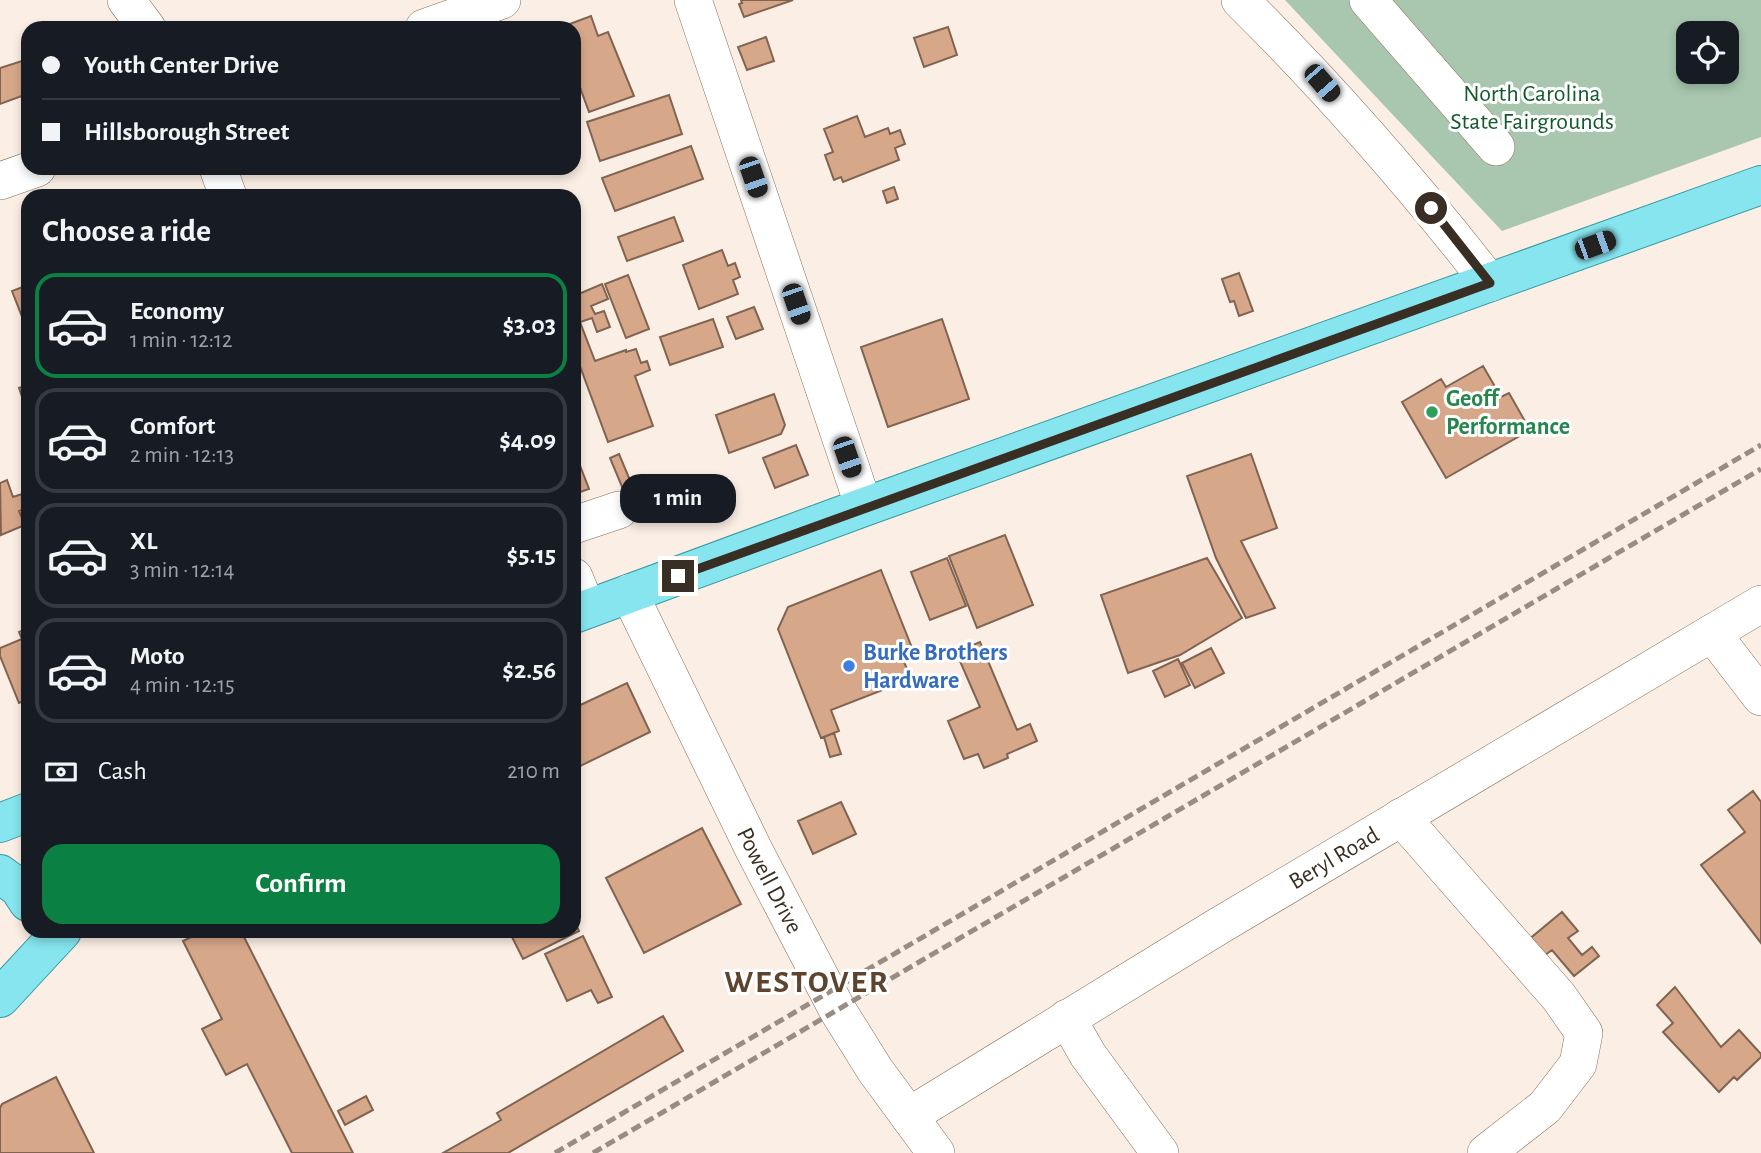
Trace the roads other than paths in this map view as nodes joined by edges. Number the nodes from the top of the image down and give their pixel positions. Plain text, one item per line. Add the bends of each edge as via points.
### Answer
1 (126, 0) edge
2 (502, 0) edge
3 (693, 0) edge
4 (1240, 0) edge
5 (1368, 0) edge
6 (142, 21) edge
7 (444, 21) edge
8 (1496, 147) dead end
9 (21, 174) edge
10 (0, 181) edge
11 (1761, 185) edge
12 (1490, 283) junction
13 (864, 507) junction
14 (619, 510) dead end
15 (581, 523) edge
16 (629, 593) junction
17 (581, 600) edge
18 (1761, 604) edge
19 (1712, 633) junction
20 (1761, 697) edge
21 (21, 815) edge
22 (1401, 817) junction
23 (0, 823) edge
24 (0, 874) edge
25 (21, 891) edge
26 (45, 938) edge
27 (47, 938) edge
28 (0, 956) edge
29 (0, 998) edge
30 (1067, 1018) junction
31 (909, 1116) junction
32 (936, 1153) edge
33 (1160, 1153) edge
34 (1486, 1153) edge

1 - 6 street
2 - 7 street
3 - 13 street
4 - 12 street via 1331,94
5 - 8 street
9 - 10 street
11 - 12 main road
12 - 13 main road
13 - 16 main road
14 - 15 street
16 - 17 main road
16 - 31 street, Powell Drive via 807,953 875,1070
18 - 19 street, Beryl Road
19 - 20 street
19 - 22 street, Beryl Road
21 - 23 main road
22 - 30 street, Beryl Road
22 - 34 street via 1559,997 1584,1033 1578,1064 1545,1107
24 - 25 main road
26 - 28 main road
27 - 29 main road
30 - 31 street, Beryl Road
30 - 33 street via 1088,1055
31 - 32 street, Powell Drive

